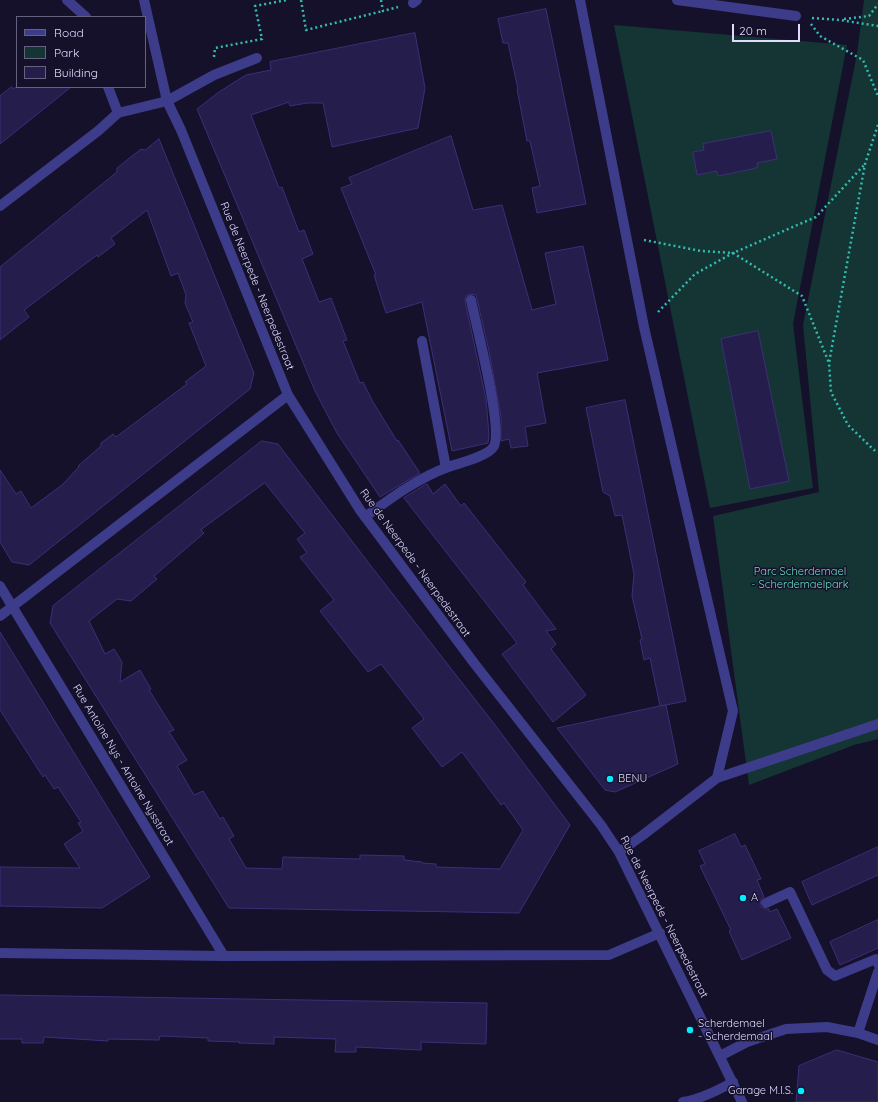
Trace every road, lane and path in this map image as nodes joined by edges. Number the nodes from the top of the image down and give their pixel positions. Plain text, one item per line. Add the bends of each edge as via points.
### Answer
1 (67, 0) edge
2 (144, 0) edge
3 (287, 0) edge
4 (301, 0) edge
5 (381, 0) edge
6 (580, 0) edge
7 (677, 0) edge
8 (415, 1) edge
9 (878, 4) edge
10 (382, 11) junction
11 (85, 16) edge
12 (801, 17) junction
13 (840, 20) junction
14 (878, 26) edge
15 (257, 58) dead end
16 (214, 75) junction
17 (108, 88) edge
18 (878, 96) edge
19 (167, 101) junction
20 (118, 112) junction
21 (878, 125) edge
22 (865, 164) junction
23 (0, 206) edge
24 (626, 236) junction
25 (733, 253) junction
26 (471, 300) dead end
27 (644, 327) junction
28 (422, 341) dead end
29 (829, 363) junction
30 (288, 395) junction
31 (878, 450) edge
32 (446, 468) junction
33 (365, 517) junction
34 (0, 586) edge
35 (13, 606) junction
36 (0, 616) edge
37 (878, 724) edge
38 (716, 778) junction
39 (619, 852) junction
40 (766, 903) dead end
41 (660, 933) junction
42 (0, 953) edge
43 (224, 956) junction
44 (878, 964) edge
45 (878, 972) edge
46 (858, 1033) junction
47 (878, 1040) edge
48 (720, 1056) junction
49 (733, 1082) junction
50 (683, 1102) edge
51 (742, 1102) edge

1 - 11 street
2 - 19 street, Rue de Neerpede - Neerpedestraat
3 - 16 path via 255,6 262,39 215,48
4 - 10 path via 306,30
5 - 10 path
6 - 24 street
7 - 12 street
8 - 10 path
9 - 13 path via 870,16
12 - 13 path
12 - 18 path via 820,36 863,60
13 - 14 path
15 - 16 street
16 - 19 street
17 - 20 street
19 - 20 street
19 - 30 street, Rue de Neerpede - Neerpedestraat via 184,137
20 - 23 street via 98,131
21 - 22 path
22 - 25 path via 816,217
22 - 29 path
24 - 25 path via 701,251
24 - 27 street
25 - 27 path via 695,274
25 - 29 path via 802,296
26 - 32 street via 495,414 497,435 494,446 486,454
27 - 38 street via 733,711
28 - 32 street
29 - 31 path via 831,392 848,425 874,450
30 - 33 street, Rue de Neerpede - Neerpedestraat
30 - 35 street
32 - 33 street via 412,484
33 - 39 street, Rue de Neerpede - Neerpedestraat
34 - 35 street, Rue Antoine Nys - Antoine Nysstraat
35 - 36 street
35 - 43 street, Rue Antoine Nys - Antoine Nysstraat
37 - 38 street
38 - 39 street
39 - 41 street, Rue de Neerpede - Neerpedestraat
40 - 44 street via 790,892 826,970 835,976 876,959
41 - 43 street via 609,956
41 - 48 street, Rue de Neerpede - Neerpedestraat
42 - 43 street
45 - 46 street
46 - 47 street
46 - 48 street via 827,1027 786,1029 747,1042
48 - 49 street, Rue de Neerpede - Neerpedestraat
49 - 50 street via 718,1091
49 - 51 street, Rue de Neerpede - Neerpedestraat

